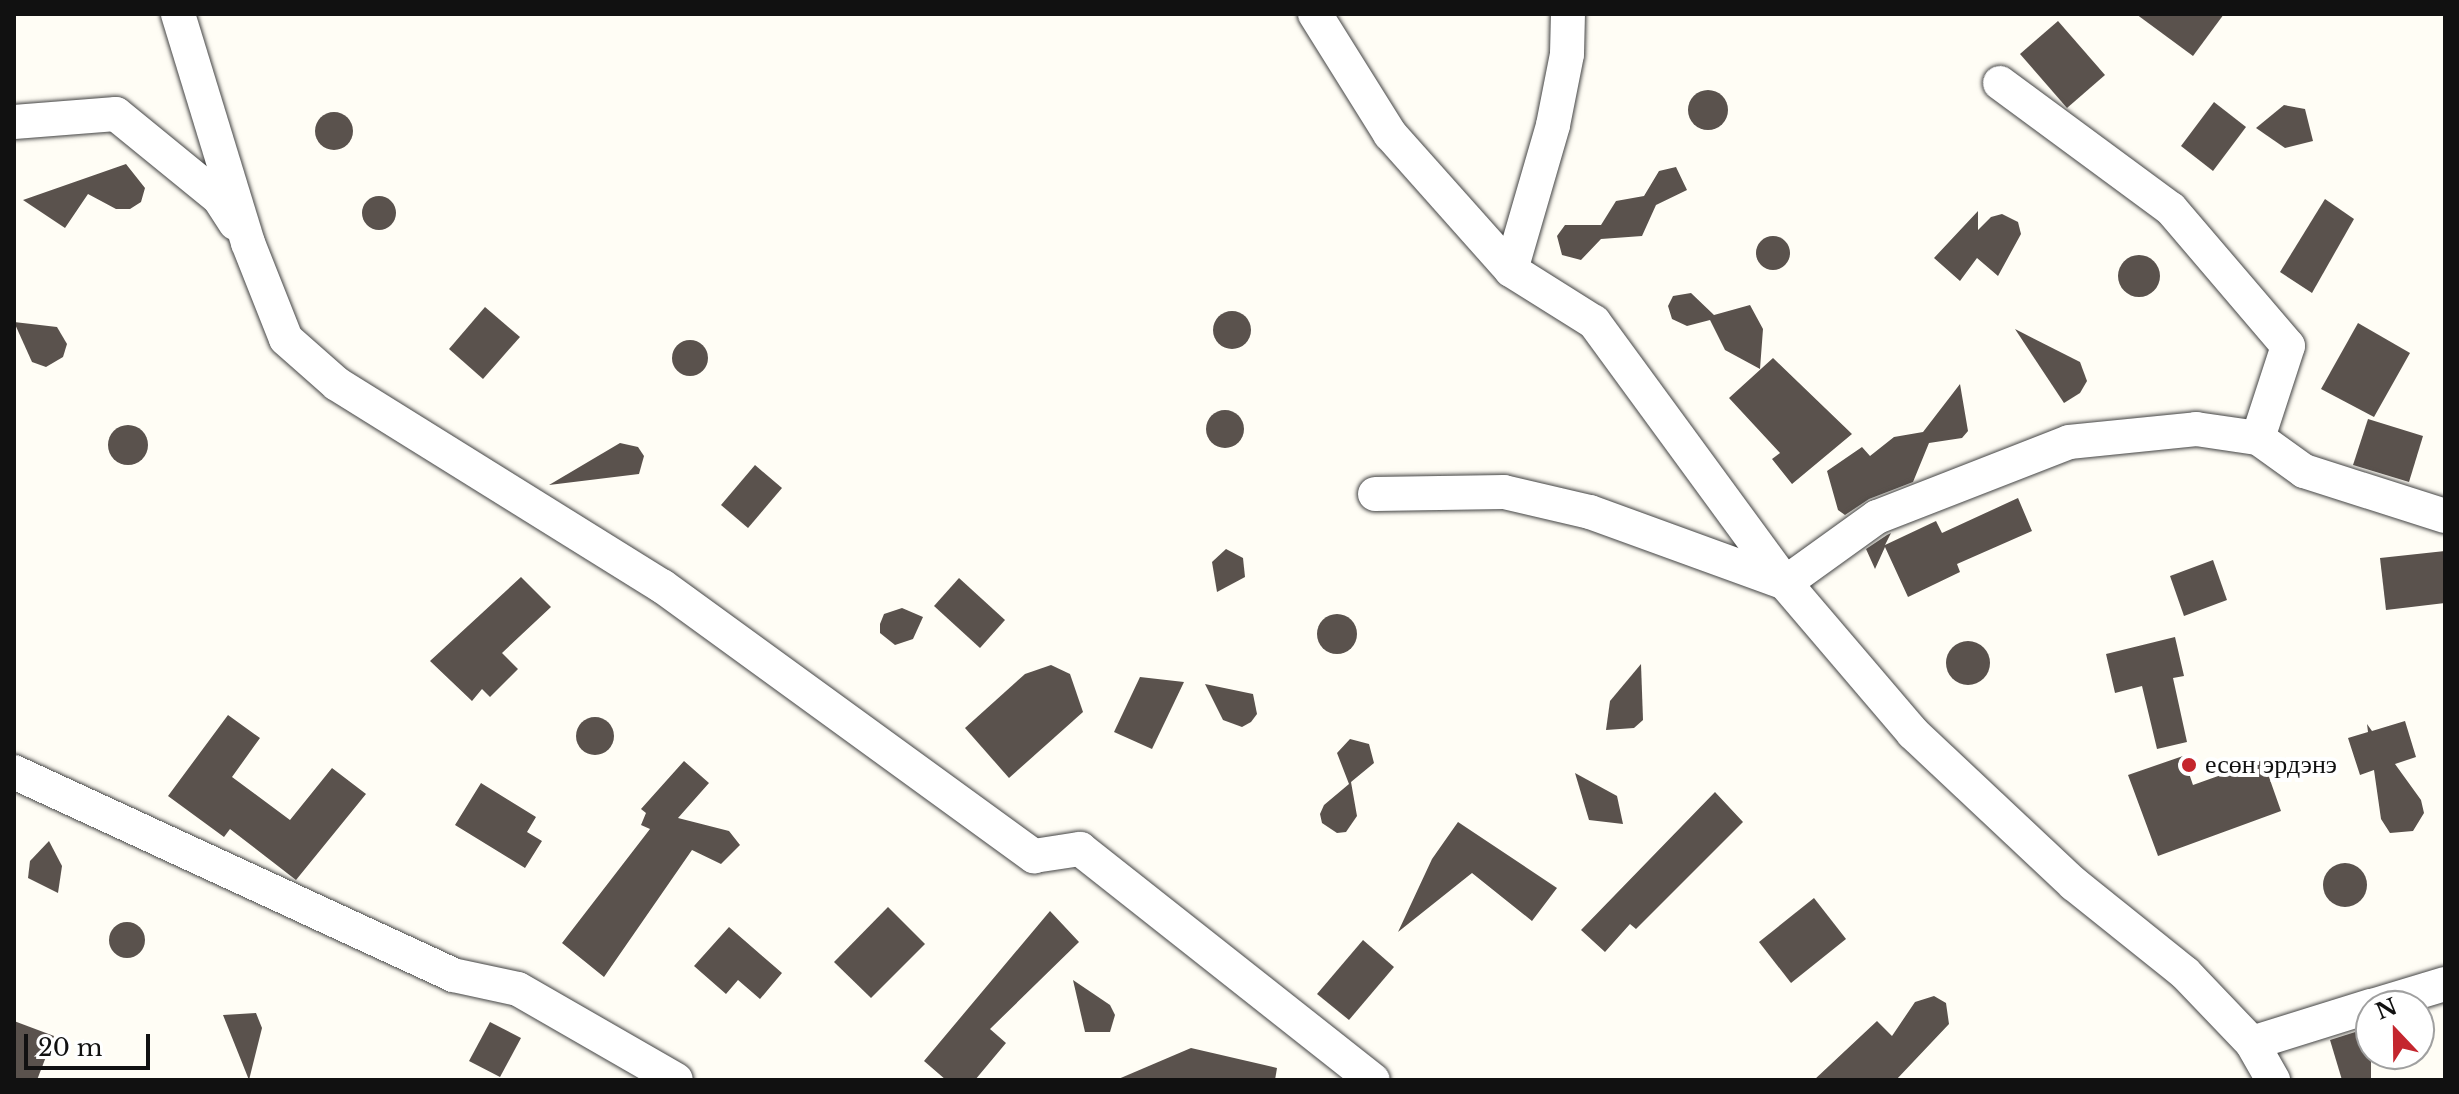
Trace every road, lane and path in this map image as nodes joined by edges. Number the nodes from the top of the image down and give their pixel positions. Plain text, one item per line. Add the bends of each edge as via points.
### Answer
1 (178, 14) edge
2 (1315, 14) edge
3 (1568, 14) edge
4 (2000, 83) dead end
5 (14, 122) edge
6 (248, 243) junction
7 (1511, 270) junction
8 (2258, 438) junction
9 (1375, 494) dead end
10 (2445, 516) edge
11 (1785, 583) junction
12 (14, 772) edge
13 (2445, 984) edge
14 (2425, 990) edge
15 (2355, 1011) edge
16 (2252, 1043) junction
17 (676, 1080) edge
18 (1373, 1080) edge
19 (2273, 1080) edge

1 - 6 street
2 - 7 street via 1390,134
3 - 7 street via 1567,54 1553,125
4 - 8 street via 2171,209 2288,346
5 - 6 street via 116,114 219,198
6 - 18 street via 286,339 337,384 662,586 1034,856 1080,849
7 - 11 street via 1594,322
8 - 10 street via 2304,471
8 - 11 street via 2196,429 2069,442 1877,517
9 - 11 street via 1504,492 1590,512
11 - 16 street via 1913,733 2074,884 2185,973
12 - 17 street via 453,975 518,989
13 - 14 street
15 - 16 street
16 - 19 street

